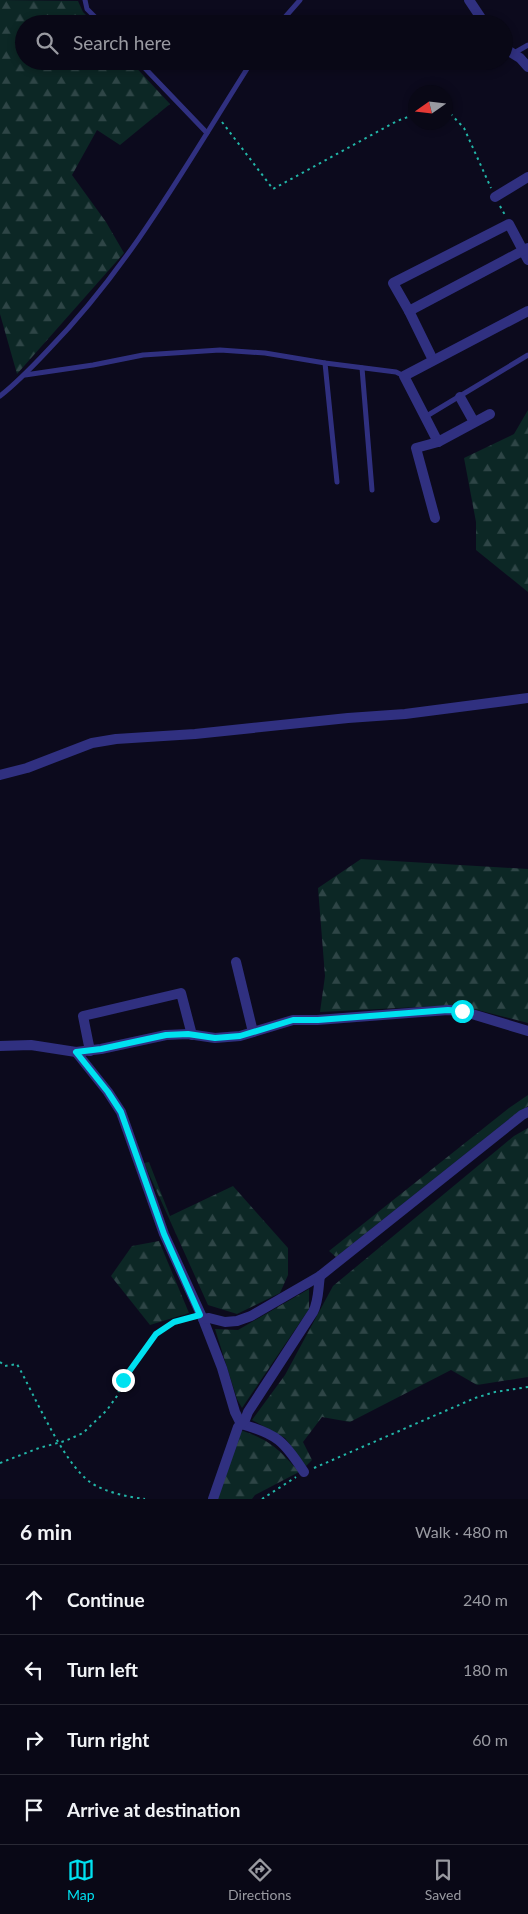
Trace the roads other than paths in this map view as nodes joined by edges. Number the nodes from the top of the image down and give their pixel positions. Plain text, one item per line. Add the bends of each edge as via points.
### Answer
1 (85, 0) edge
2 (300, 0) edge
3 (469, 0) edge
4 (294, 2) edge
5 (94, 15) edge
6 (285, 15) edge
7 (479, 15) edge
8 (528, 45) edge
9 (513, 50) edge
10 (513, 54) edge
11 (528, 67) edge
12 (147, 70) edge
13 (246, 70) edge
14 (207, 133) junction
15 (528, 177) edge
16 (495, 197) road end
17 (526, 253) edge
18 (408, 311) junction
19 (528, 311) edge
20 (528, 355) edge
21 (433, 360) junction
22 (325, 363) junction
23 (362, 368) junction
24 (24, 375) junction
25 (404, 376) junction
26 (0, 396) edge
27 (460, 397) junction
28 (490, 414) dead end
29 (425, 417) junction
30 (474, 422) junction
31 (438, 442) junction
32 (337, 482) dead end
33 (372, 490) dead end
34 (435, 518) dead end
35 (528, 698) edge
36 (0, 775) edge
37 (236, 962) dead end
38 (528, 1031) edge
39 (254, 1032) junction
40 (192, 1034) junction
41 (0, 1046) edge
42 (90, 1051) junction
43 (76, 1052) junction
44 (528, 1112) edge
45 (320, 1276) junction
46 (201, 1317) junction
47 (241, 1424) junction
48 (304, 1472) road end
49 (213, 1499) edge

1 - 5 lane
2 - 4 lane
3 - 7 street
4 - 6 lane
8 - 9 lane
10 - 11 street
12 - 14 lane
13 - 14 lane
14 - 24 lane via 111,278
15 - 16 street
17 - 18 street
17 - 18 street via 510,224 393,283
18 - 21 street
19 - 21 street
20 - 27 lane
21 - 25 street
22 - 23 lane
22 - 24 lane via 265,353 220,350 142,355
22 - 32 lane
23 - 25 lane
23 - 33 lane
24 - 26 lane
25 - 29 street
27 - 29 lane
27 - 30 street
28 - 30 street
29 - 31 street
30 - 31 street
31 - 34 street via 416,448
35 - 36 street via 405,714 116,739 92,743
37 - 39 street
38 - 39 street via 462,1011 448,1010 293,1020
39 - 40 street via 215,1038
40 - 42 street via 166,1035
40 - 42 street via 181,993 84,1016
41 - 43 street via 31,1045
42 - 43 street
43 - 46 street via 121,1112 164,1234
44 - 45 street
45 - 46 street via 251,1316 231,1322
45 - 47 street via 318,1303
46 - 47 street
47 - 48 street via 265,1430 279,1440
47 - 49 street

